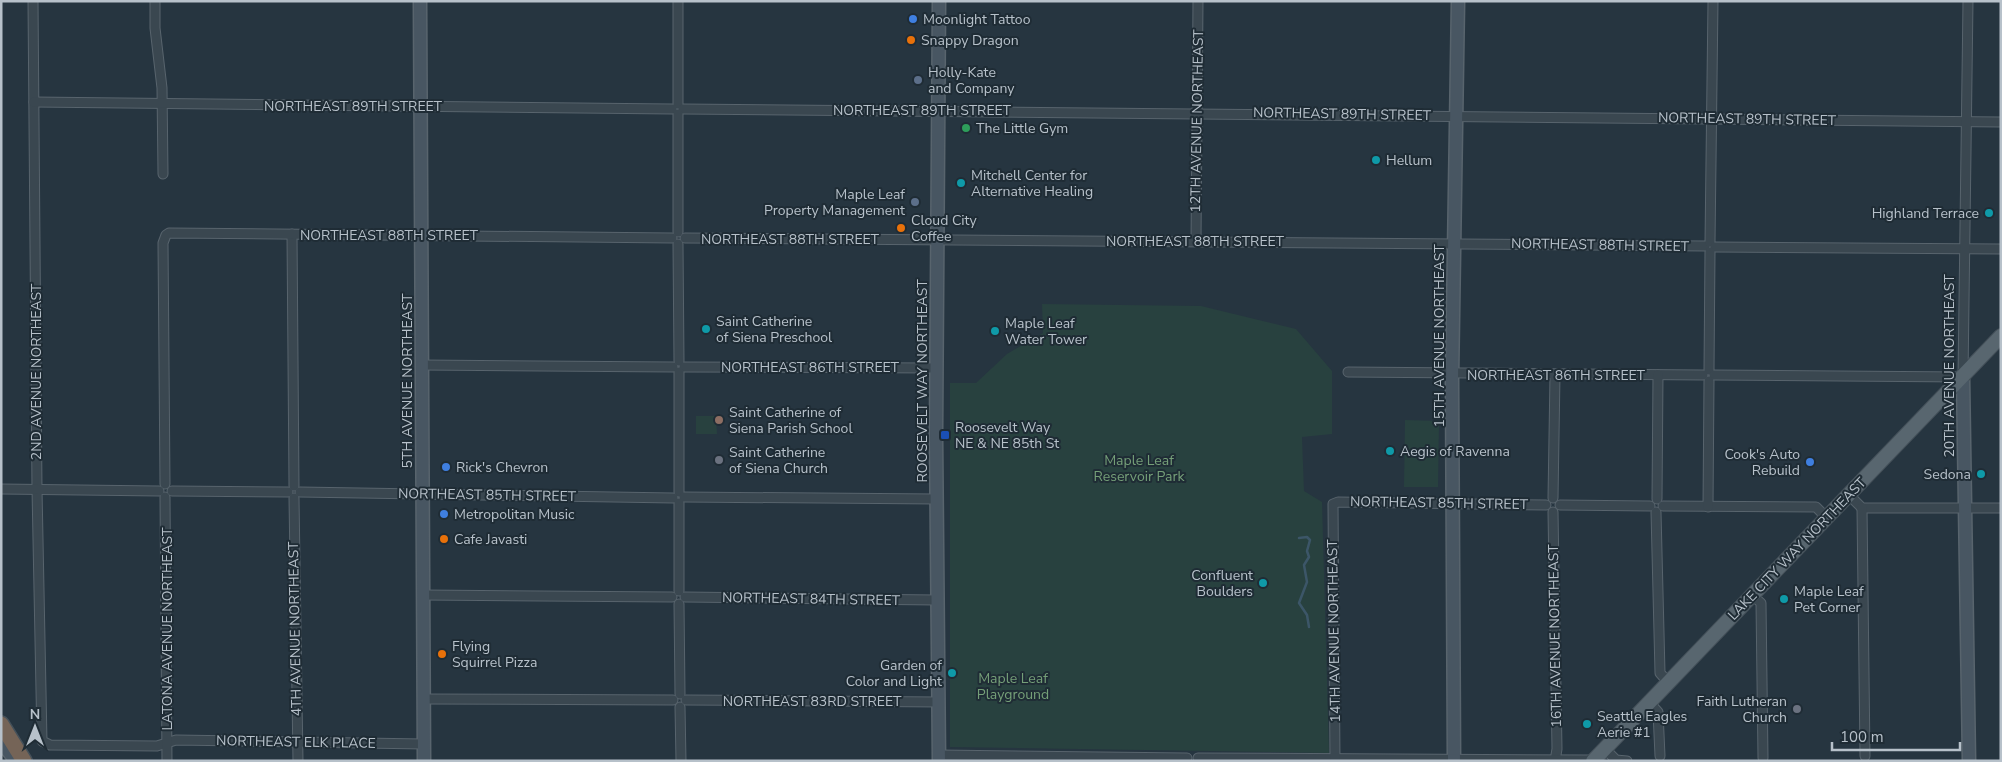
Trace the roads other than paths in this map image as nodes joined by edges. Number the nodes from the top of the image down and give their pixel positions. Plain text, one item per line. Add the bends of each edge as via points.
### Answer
1 (33, 1) edge
2 (155, 1) edge
3 (420, 1) edge
4 (678, 1) edge
5 (939, 1) edge
6 (1198, 1) edge
7 (1458, 1) edge
8 (1713, 1) edge
9 (1968, 1) edge
10 (34, 102) junction
11 (162, 104) junction
12 (420, 107) junction
13 (678, 109) junction
14 (939, 110) junction
15 (1197, 113) junction
16 (1456, 115) junction
17 (1711, 118) junction
18 (1965, 122) junction
19 (2001, 122) edge
20 (163, 174) dead end
21 (292, 234) junction
22 (166, 235) joint
23 (421, 235) junction
24 (678, 238) junction
25 (938, 240) junction
26 (1196, 242) junction
27 (1454, 244) junction
28 (1710, 247) junction
29 (1965, 249) junction
30 (2001, 249) edge
31 (2001, 336) edge
32 (422, 365) junction
33 (679, 367) junction
34 (936, 368) junction
35 (1348, 372) dead end
36 (1452, 374) junction
37 (1555, 375) junction
38 (1658, 375) junction
39 (1709, 375) junction
40 (1963, 377) junction
41 (1, 489) edge
42 (37, 489) junction
43 (165, 490) junction
44 (294, 492) junction
45 (423, 494) junction
46 (1849, 495) junction
47 (679, 498) junction
48 (936, 499) junction
49 (1333, 504) joint
50 (1454, 504) junction
51 (1553, 505) junction
52 (1656, 506) junction
53 (1708, 506) junction
54 (1862, 508) junction
55 (1965, 508) junction
56 (2001, 508) edge
57 (1827, 518) junction
58 (423, 595) junction
59 (1752, 595) junction
60 (679, 597) junction
61 (936, 600) junction
62 (1668, 682) junction
63 (424, 698) junction
64 (680, 700) junction
65 (939, 702) junction
66 (1649, 702) junction
67 (1, 724) edge
68 (1, 742) edge
69 (298, 742) junction
70 (43, 743) joint
71 (167, 743) junction
72 (424, 744) junction
73 (1604, 748) junction
74 (939, 758) edge
75 (1065, 758) edge
76 (1187, 759) edge
77 (1198, 759) edge
78 (1250, 759) edge
79 (1335, 759) junction
80 (1660, 759) edge
81 (1865, 759) edge
82 (1350, 760) edge
83 (1454, 760) edge
84 (1555, 760) edge
85 (1763, 760) edge
86 (16, 761) edge
87 (24, 761) edge
88 (167, 761) edge
89 (298, 761) edge
90 (424, 761) edge
91 (681, 761) edge
92 (1593, 761) edge
93 (1627, 761) edge
94 (1969, 761) edge

1 - 10 street, 2ND AVENUE NORTHEAST
2 - 11 street
3 - 12 main road, 5TH AVENUE NORTHEAST
4 - 13 street
5 - 14 main road, ROOSEVELT WAY NORTHEAST
6 - 15 street, 12TH AVENUE NORTHEAST
7 - 16 main road, 15TH AVENUE NORTHEAST
8 - 17 street
9 - 18 street, 20TH AVENUE NORTHEAST
10 - 11 street, NORTHEAST 89TH STREET
10 - 42 street, 2ND AVENUE NORTHEAST
11 - 12 street, NORTHEAST 89TH STREET
11 - 20 street
12 - 13 street, NORTHEAST 89TH STREET
12 - 23 main road, 5TH AVENUE NORTHEAST
13 - 14 street, NORTHEAST 89TH STREET
13 - 24 street
14 - 15 street, NORTHEAST 89TH STREET
14 - 25 main road, ROOSEVELT WAY NORTHEAST
15 - 16 street, NORTHEAST 89TH STREET
15 - 26 street, 12TH AVENUE NORTHEAST
16 - 17 street, NORTHEAST 89TH STREET
16 - 27 main road, 15TH AVENUE NORTHEAST
17 - 18 street, NORTHEAST 89TH STREET
17 - 28 street
18 - 19 street, NORTHEAST 89TH STREET
18 - 29 street, 20TH AVENUE NORTHEAST
21 - 22 street, NORTHEAST 88TH STREET
21 - 23 street, NORTHEAST 88TH STREET
21 - 44 street, 4TH AVENUE NORTHEAST
22 - 43 street, LATONA AVENUE NORTHEAST via 163,243
23 - 24 street, NORTHEAST 88TH STREET
23 - 32 main road, 5TH AVENUE NORTHEAST
24 - 25 street, NORTHEAST 88TH STREET
24 - 33 street
25 - 26 street, NORTHEAST 88TH STREET
25 - 34 main road, ROOSEVELT WAY NORTHEAST
26 - 27 street, NORTHEAST 88TH STREET
27 - 28 street, NORTHEAST 88TH STREET
27 - 36 main road, 15TH AVENUE NORTHEAST
28 - 29 street, NORTHEAST 88TH STREET
28 - 39 street
29 - 30 street, NORTHEAST 88TH STREET
29 - 40 street, 20TH AVENUE NORTHEAST
31 - 40 main road, LAKE CITY WAY NORTHEAST
32 - 33 street, NORTHEAST 86TH STREET
32 - 45 main road, 5TH AVENUE NORTHEAST
33 - 34 street, NORTHEAST 86TH STREET
33 - 47 street
34 - 48 main road, ROOSEVELT WAY NORTHEAST
35 - 36 street, NORTHEAST 86TH STREET
36 - 37 street, NORTHEAST 86TH STREET
36 - 50 main road, 15TH AVENUE NORTHEAST
37 - 38 street, NORTHEAST 86TH STREET
37 - 51 street, 16TH AVENUE NORTHEAST
38 - 39 street, NORTHEAST 86TH STREET
38 - 52 street
39 - 40 street, NORTHEAST 86TH STREET
39 - 53 street
40 - 46 main road, LAKE CITY WAY NORTHEAST
40 - 55 main road, 20TH AVENUE NORTHEAST
41 - 42 street, NORTHEAST 85TH STREET
42 - 43 street, NORTHEAST 85TH STREET
42 - 70 street, 2ND AVENUE NORTHEAST via 40,737
43 - 44 street, NORTHEAST 85TH STREET
43 - 71 street, LATONA AVENUE NORTHEAST
44 - 45 street, NORTHEAST 85TH STREET
44 - 69 street, 4TH AVENUE NORTHEAST
45 - 47 street, NORTHEAST 85TH STREET
45 - 58 main road, 5TH AVENUE NORTHEAST
46 - 54 street
46 - 57 main road, LAKE CITY WAY NORTHEAST
47 - 48 street, NORTHEAST 85TH STREET
47 - 60 street
48 - 61 main road, ROOSEVELT WAY NORTHEAST
49 - 50 street, NORTHEAST 85TH STREET
49 - 79 street, 14TH AVENUE NORTHEAST
50 - 51 street, NORTHEAST 85TH STREET
50 - 83 main road, 15TH AVENUE NORTHEAST
51 - 52 street, NORTHEAST 85TH STREET
51 - 84 street, 16TH AVENUE NORTHEAST
52 - 53 street, NORTHEAST 85TH STREET
52 - 62 street via 1660,673
53 - 57 street, NORTHEAST 85TH STREET via 1816,508
54 - 55 street
54 - 81 street
55 - 56 street
55 - 94 main road, 20TH AVENUE NORTHEAST
57 - 59 main road, LAKE CITY WAY NORTHEAST
58 - 60 street, NORTHEAST 84TH STREET
58 - 63 main road, 5TH AVENUE NORTHEAST
59 - 62 main road, LAKE CITY WAY NORTHEAST
59 - 85 street via 1761,603
60 - 61 street, NORTHEAST 84TH STREET
60 - 64 street
61 - 65 main road, ROOSEVELT WAY NORTHEAST
62 - 66 main road, LAKE CITY WAY NORTHEAST
63 - 64 street, NORTHEAST 83RD STREET
63 - 72 main road, 5TH AVENUE NORTHEAST
64 - 65 street, NORTHEAST 83RD STREET
64 - 91 street
65 - 74 main road, ROOSEVELT WAY NORTHEAST
66 - 73 main road, LAKE CITY WAY NORTHEAST
66 - 80 street via 1658,712
67 - 87 highway
68 - 86 main road
69 - 71 street, NORTHEAST ELK PLACE via 176,740
69 - 72 street, NORTHEAST ELK PLACE
69 - 89 street, 4TH AVENUE NORTHEAST
70 - 71 street, NORTHEAST ELK PLACE via 157,746
71 - 88 street, LATONA AVENUE NORTHEAST
72 - 90 main road, 5TH AVENUE NORTHEAST
73 - 92 main road, LAKE CITY WAY NORTHEAST
73 - 93 street via 1616,760
74 - 75 street
75 - 76 street
76 - 77 street via 1192,753
77 - 78 street
78 - 79 street
79 - 82 street
82 - 83 street
83 - 84 street
84 - 92 street

